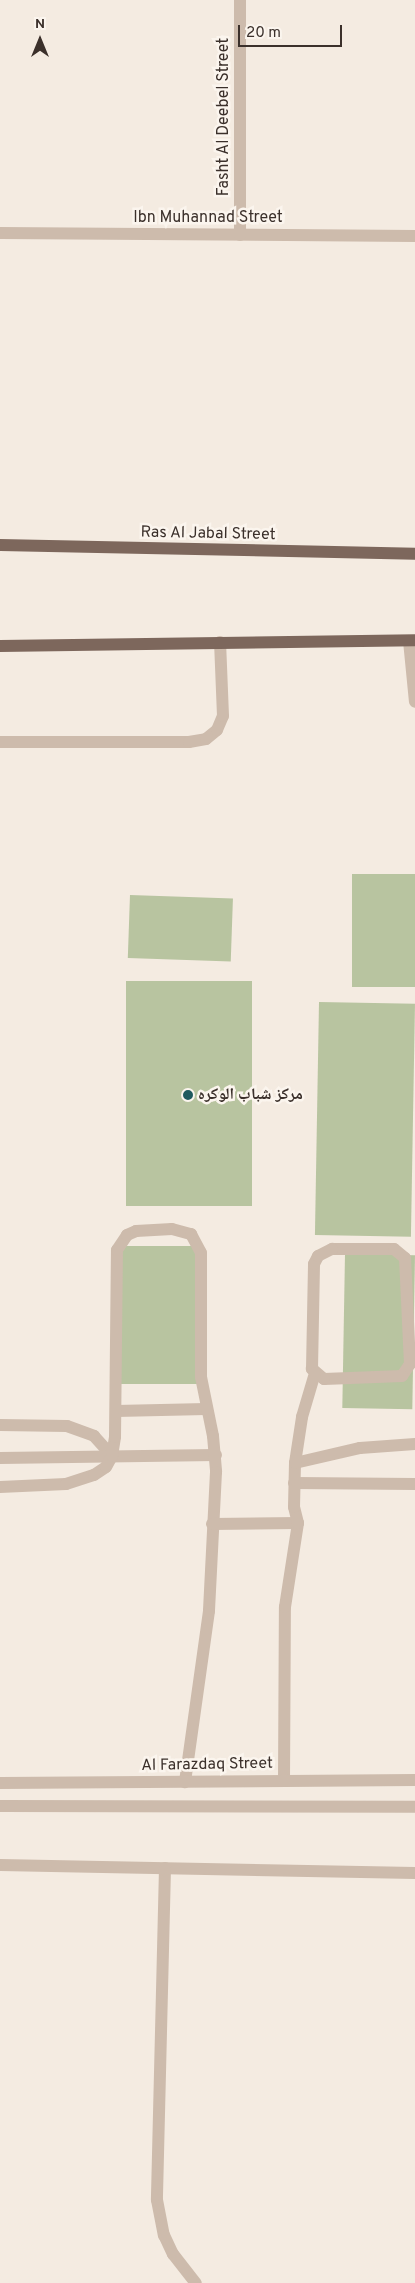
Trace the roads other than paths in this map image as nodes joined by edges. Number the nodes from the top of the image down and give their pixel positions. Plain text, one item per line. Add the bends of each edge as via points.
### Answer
1 (240, 0) edge
2 (0, 233) edge
3 (240, 235) junction
4 (415, 236) edge
5 (0, 545) edge
6 (415, 554) edge
7 (412, 640) edge
8 (220, 642) junction
9 (0, 646) edge
10 (415, 702) edge
11 (0, 742) edge
12 (315, 1373) junction
13 (206, 1409) junction
14 (116, 1411) junction
15 (0, 1425) edge
16 (415, 1444) edge
17 (216, 1455) junction
18 (112, 1456) junction
19 (0, 1458) edge
20 (295, 1463) junction
21 (294, 1483) junction
22 (415, 1484) edge
23 (0, 1486) edge
24 (298, 1523) junction
25 (212, 1524) junction
26 (284, 1780) junction
27 (415, 1780) edge
28 (0, 1782) edge
29 (184, 1782) junction
30 (0, 1806) edge
31 (415, 1807) edge
32 (0, 1866) edge
33 (165, 1868) junction
34 (415, 1873) edge
35 (196, 2283) edge

1 - 3 street, Fasht Al Deebel Street
2 - 3 street, Ibn Muhannad Street
3 - 4 street, Ibn Muhannad Street
5 - 6 main road, Ras Al Jabal Street
7 - 8 main road
7 - 10 street
8 - 9 main road
8 - 11 street via 223,716 217,730 206,740
12 - 12 street via 324,1379 393,1378 407,1372 410,1355 407,1265 400,1252 332,1249 318,1256 313,1272 312,1369
12 - 20 street via 302,1417
13 - 14 street
13 - 14 street via 201,1377 201,1253 191,1234 172,1229 136,1231 121,1241 117,1250
13 - 17 street
14 - 18 street
15 - 18 street via 67,1426 94,1436
16 - 20 street via 360,1448
17 - 18 street
17 - 25 street
18 - 19 street
18 - 23 street via 106,1467 79,1481 48,1486
20 - 21 street
21 - 22 street
21 - 24 street
24 - 25 street
24 - 26 street via 285,1607
25 - 29 street via 206,1640
26 - 27 street, Al Farazdaq Street
26 - 29 street, Al Farazdaq Street
28 - 29 street, Al Farazdaq Street
30 - 31 street
32 - 33 street
33 - 34 street
33 - 35 street via 157,2200 164,2235 172,2254

